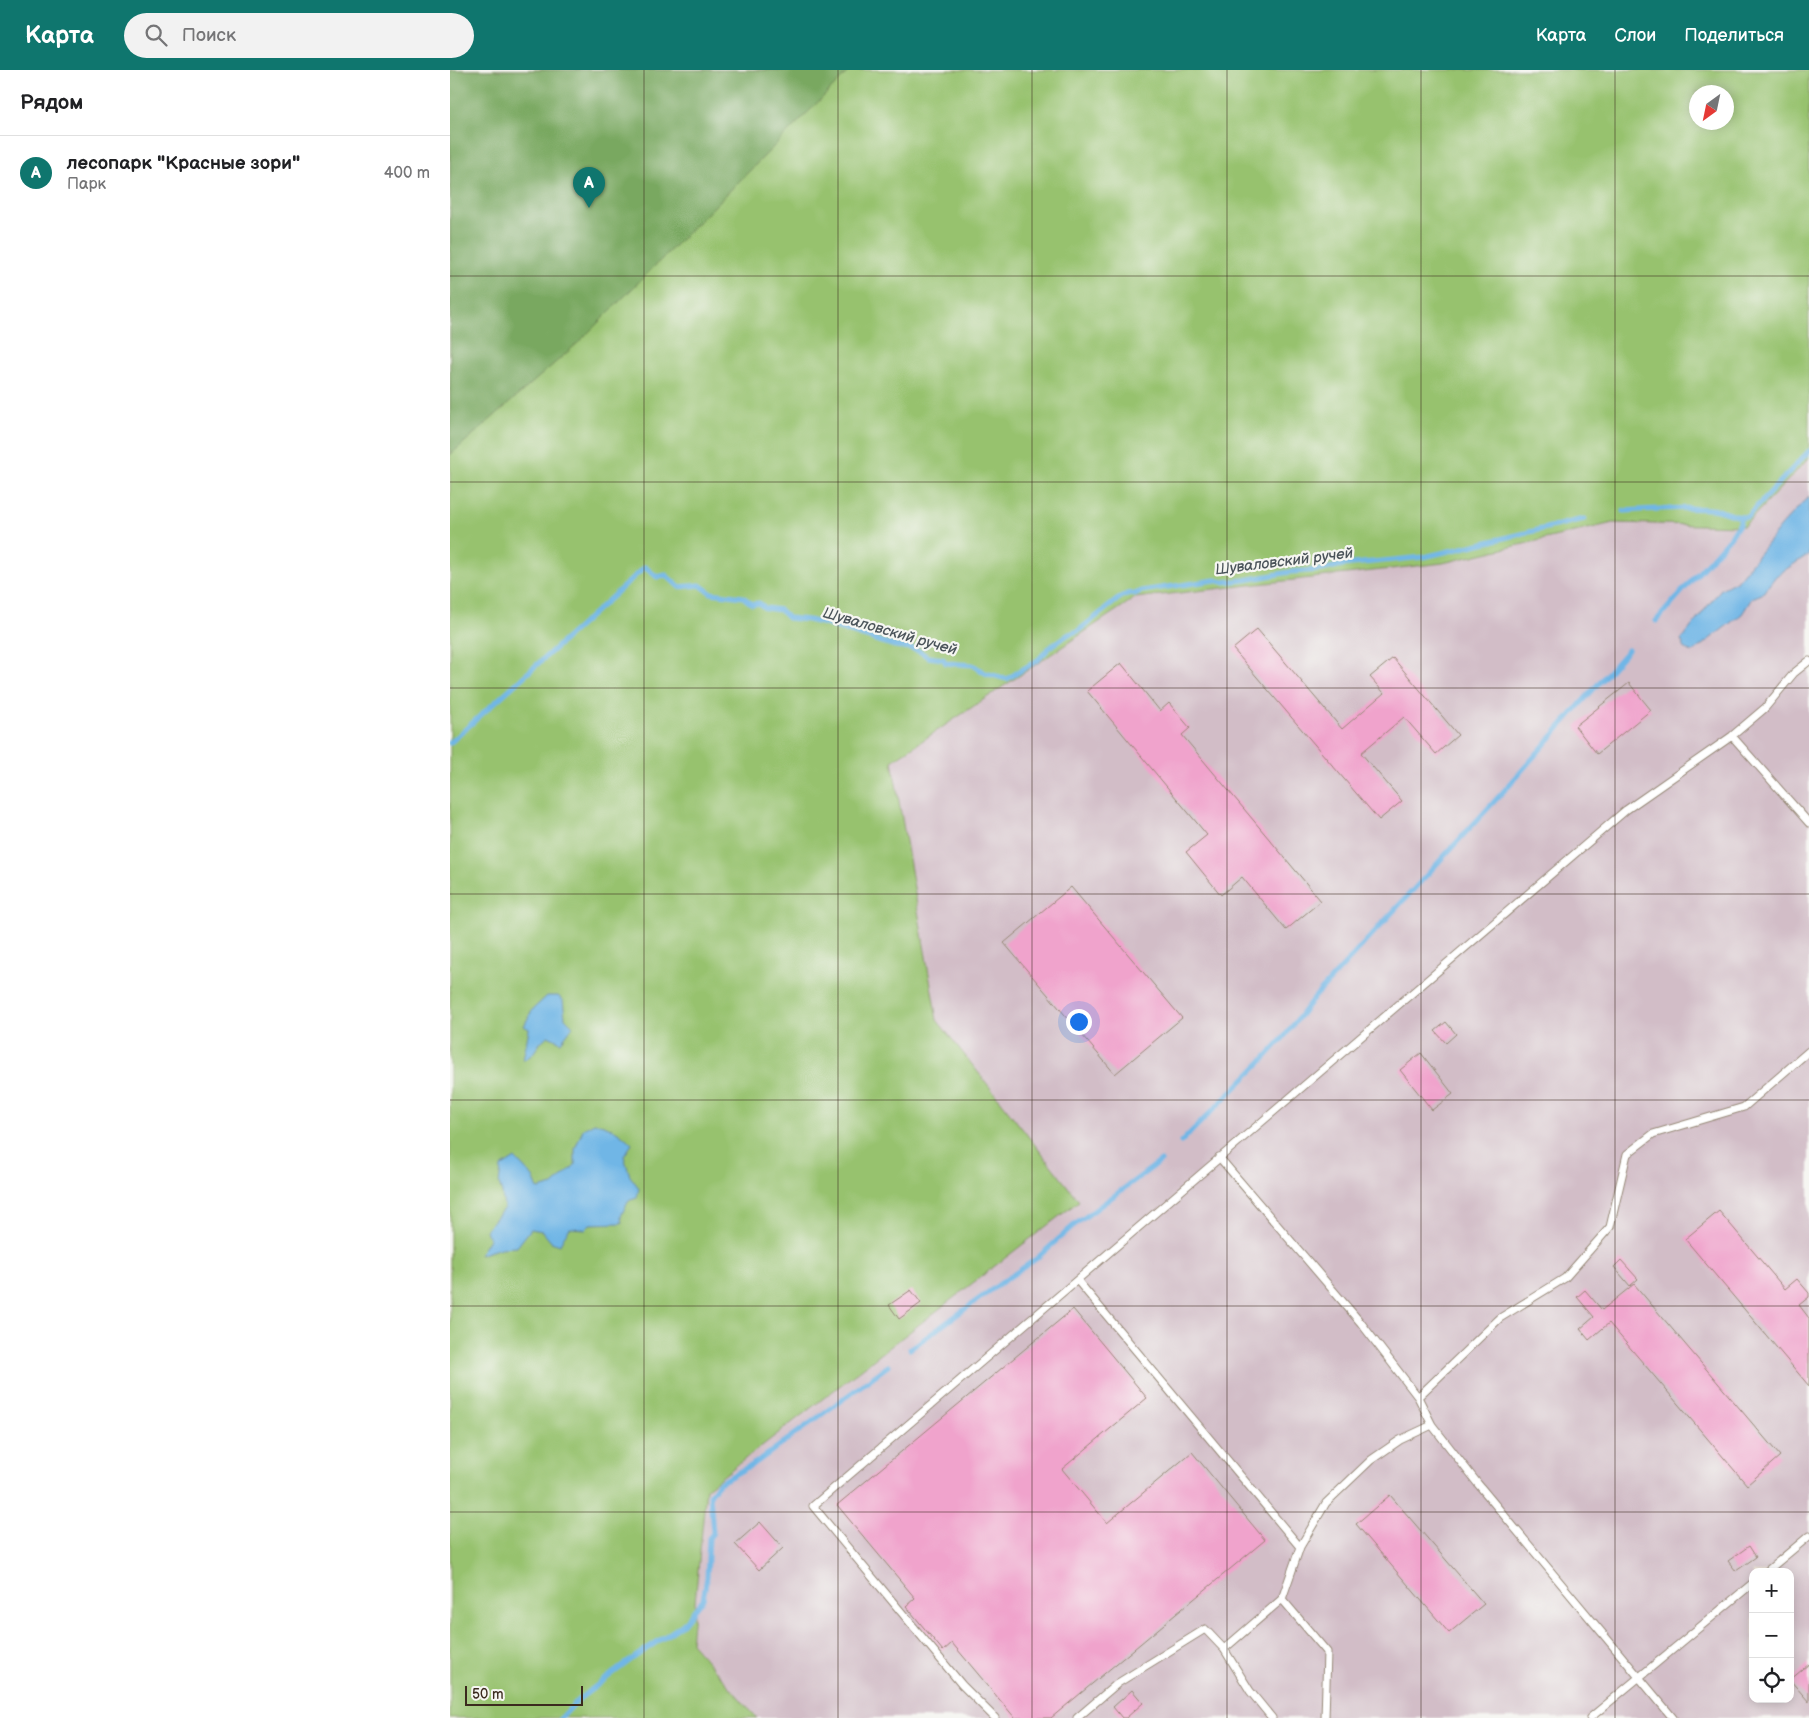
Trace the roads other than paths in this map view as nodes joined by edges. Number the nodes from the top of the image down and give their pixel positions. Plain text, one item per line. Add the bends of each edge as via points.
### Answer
1 (1809, 661) edge
2 (1732, 736) junction
3 (1809, 823) edge
4 (1809, 1051) edge
5 (1219, 1157) junction
6 (1077, 1280) junction
7 (1418, 1397) junction
8 (1432, 1425) junction
9 (1809, 1536) edge
10 (1300, 1547) junction
11 (1771, 1568) edge
12 (1749, 1586) edge
13 (1282, 1599) junction
14 (1224, 1648) junction
15 (1640, 1677) junction
16 (995, 1718) edge
17 (1077, 1718) edge
18 (1272, 1718) edge
19 (1326, 1718) edge
20 (1590, 1718) edge
21 (1673, 1718) edge

1 - 2 lane via 1794,673 1765,708
2 - 3 lane
2 - 5 lane via 1626,810
4 - 7 lane via 1744,1107 1654,1134 1627,1154 1610,1227 1565,1278 1500,1318
5 - 6 lane
5 - 7 lane via 1361,1323
6 - 10 lane
6 - 16 lane via 813,1506 962,1685
7 - 8 lane
8 - 10 lane via 1400,1440 1371,1460 1326,1504
8 - 15 lane
9 - 11 lane
10 - 13 lane
12 - 15 lane
13 - 14 lane
13 - 19 lane via 1327,1652
14 - 17 lane via 1205,1629 1118,1682
14 - 18 lane via 1250,1691
15 - 20 lane
15 - 21 lane

